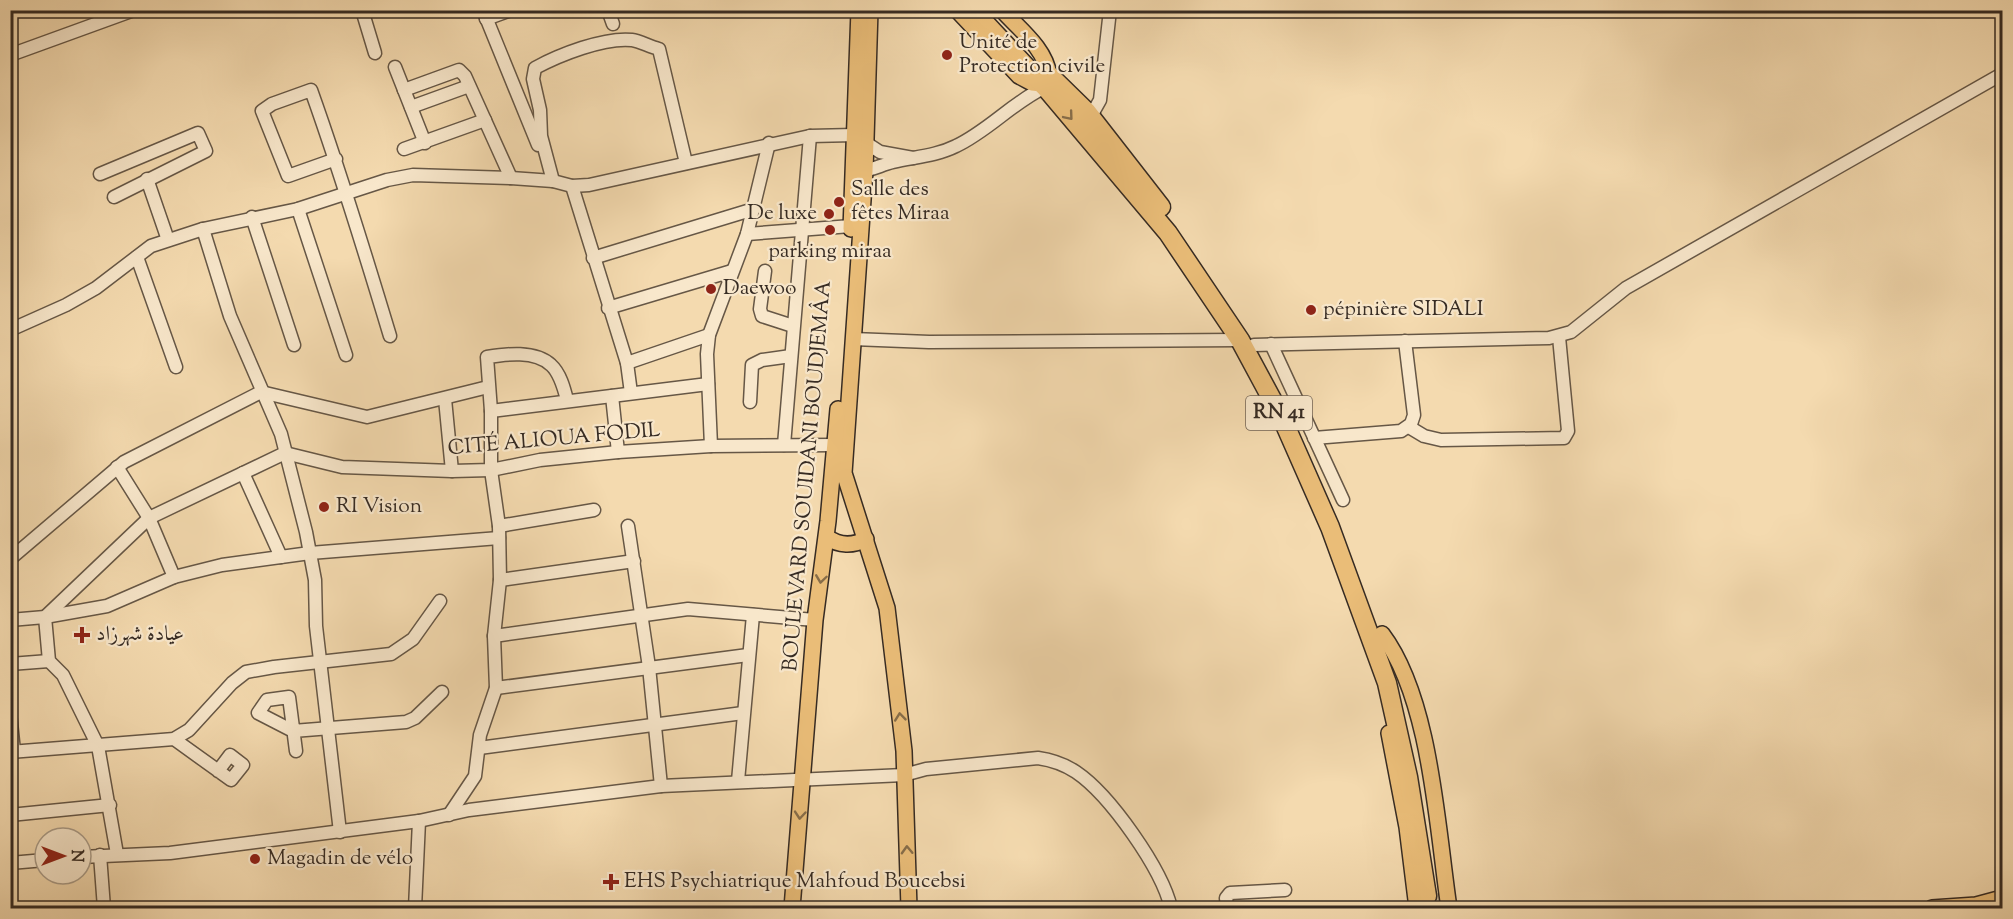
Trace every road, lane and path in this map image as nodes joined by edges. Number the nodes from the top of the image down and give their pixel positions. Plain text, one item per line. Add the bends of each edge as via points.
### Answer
1 (134, 10) edge
2 (362, 10) edge
3 (511, 10) edge
4 (608, 10) edge
5 (859, 10) edge
6 (870, 10) edge
7 (957, 10) edge
8 (973, 10) edge
9 (986, 10) edge
10 (1002, 10) edge
11 (1110, 10) edge
12 (484, 15) edge
13 (613, 24) dead end
14 (375, 53) dead end
15 (10, 55) edge
16 (395, 68) dead end
17 (2002, 74) edge
18 (1045, 82) junction
19 (469, 86) junction
20 (404, 90) junction
21 (411, 107) junction
22 (1091, 116) junction
23 (486, 120) junction
24 (810, 136) junction
25 (860, 139) junction
26 (425, 143) junction
27 (769, 143) junction
28 (404, 149) dead end
29 (913, 158) junction
30 (336, 159) junction
31 (686, 163) junction
32 (859, 171) junction
33 (100, 174) dead end
34 (147, 178) junction
35 (511, 178) junction
36 (553, 181) junction
37 (572, 186) junction
38 (347, 194) junction
39 (114, 197) dead end
40 (298, 209) junction
41 (754, 209) junction
42 (252, 217) junction
43 (851, 226) junction
44 (801, 228) junction
45 (203, 229) junction
46 (747, 234) junction
47 (168, 240) junction
48 (137, 257) junction
49 (593, 258) junction
50 (732, 271) junction
51 (765, 271) dead end
52 (608, 308) junction
53 (793, 326) junction
54 (10, 330) edge
55 (709, 335) junction
56 (390, 336) dead end
57 (1559, 337) junction
58 (853, 339) junction
59 (1405, 340) junction
60 (1255, 343) junction
61 (294, 345) dead end
62 (346, 355) dead end
63 (791, 356) junction
64 (627, 363) junction
65 (176, 367) dead end
66 (708, 384) junction
67 (488, 387) junction
68 (261, 392) junction
69 (631, 393) junction
70 (612, 396) junction
71 (445, 399) junction
72 (567, 399) junction
73 (750, 402) dead end
74 (491, 411) junction
75 (1409, 427) junction
76 (1314, 438) junction
77 (783, 445) junction
78 (835, 445) junction
79 (711, 446) junction
80 (618, 452) junction
81 (285, 453) junction
82 (117, 467) junction
83 (491, 470) junction
84 (452, 471) junction
85 (243, 474) junction
86 (1343, 500) dead end
87 (594, 510) dead end
88 (857, 514) junction
89 (149, 518) junction
90 (828, 521) junction
91 (628, 526) dead end
92 (499, 532) junction
93 (827, 537) junction
94 (866, 539) junction
95 (310, 553) junction
96 (280, 557) junction
97 (10, 559) edge
98 (634, 561) junction
99 (174, 577) junction
100 (500, 580) junction
101 (441, 601) dead end
102 (642, 614) junction
103 (753, 615) junction
104 (45, 618) junction
105 (815, 620) junction
106 (10, 621) edge
107 (1376, 635) junction
108 (494, 636) junction
109 (748, 655) junction
110 (49, 661) junction
111 (320, 662) junction
112 (10, 664) edge
113 (649, 667) junction
114 (496, 688) junction
115 (442, 692) dead end
116 (10, 713) edge
117 (743, 713) junction
118 (655, 724) junction
119 (330, 729) junction
120 (174, 740) junction
121 (98, 746) junction
122 (479, 748) junction
123 (13, 751) edge
124 (296, 751) dead end
125 (219, 771) dead end
126 (904, 775) junction
127 (803, 779) junction
128 (738, 781) junction
129 (661, 786) junction
130 (110, 805) junction
131 (449, 814) junction
132 (10, 815) edge
133 (419, 821) junction
134 (340, 832) junction
135 (117, 854) junction
136 (100, 855) junction
137 (93, 856) edge
138 (33, 861) edge
139 (10, 863) edge
140 (1285, 890) dead end
141 (1422, 901) tunnel mouth
142 (2002, 901) edge
143 (104, 909) edge
144 (415, 909) edge
145 (792, 909) edge
146 (909, 909) edge
147 (1171, 909) edge
148 (1227, 909) edge
149 (1449, 909) edge
150 (1932, 909) edge

1 - 15 street
2 - 14 street
3 - 12 street
4 - 13 street
5 - 25 main road, BOULEVARD SOUIDANI BOUDJEMÂA
6 - 25 main road, BOULEVARD SOUIDANI BOUDJEMÂA
7 - 18 main road via 1019,76 1027,81
8 - 18 highway, RN 41
9 - 18 highway, RN 41
10 - 18 main road via 1046,61
11 - 22 street via 1100,100
12 - 36 street
16 - 20 street
17 - 57 street via 1626,288 1571,332
18 - 22 highway, RN 41
18 - 29 street via 956,147
18 -> 60 highway, RN 41
19 - 20 street via 459,70
19 - 21 street
19 - 23 street
20 - 21 street
21 - 26 street
22 - 60 highway, RN 41 via 1191,246
23 - 26 street
23 - 35 street
24 - 25 street
24 - 27 street
24 - 44 street
25 - 29 street via 886,154
25 - 32 main road, BOULEVARD SOUIDANI BOUDJEMÂA
26 - 28 street
27 - 31 street
27 - 41 street
29 - 32 street
30 - 30 street via 311,90 262,111 288,176
30 - 38 street
31 - 36 street via 659,49 631,40 596,45 535,68 541,136
31 - 37 street
32 - 43 main road, BOULEVARD SOUIDANI BOUDJEMÂA
32 - 58 main road, BOULEVARD SOUIDANI BOUDJEMÂA
33 - 34 street via 198,133 206,152
34 - 39 street
34 - 47 street
35 - 36 street
35 - 38 street via 413,175
36 - 37 street
37 - 49 street
38 - 40 street
38 - 56 street
40 - 42 street
40 - 62 street
41 - 46 street
41 - 49 street
42 - 45 street
42 - 61 street
43 - 44 street
43 - 78 main road, BOULEVARD SOUIDANI BOUDJEMÂA
44 - 46 street
44 - 53 street
45 - 47 street
45 - 68 street
46 - 50 street
47 - 48 street
48 - 54 street via 66,305
48 - 65 street
49 - 52 street
50 - 52 street
50 - 55 street
51 - 53 street via 762,316
52 - 64 street
53 - 63 street
55 - 64 street
55 - 66 street
57 - 59 street
57 - 75 street via 1568,431 1564,438 1441,440
58 - 60 street
58 - 88 main road, BOULEVARD SOUIDANI BOUDJEMÂA via 844,474
59 - 60 street
59 - 75 street via 1414,416
60 - 76 street
60 - 107 highway, RN 41 via 1282,418
63 - 73 street via 753,365
63 - 77 street
64 - 69 street
66 - 69 street
66 - 79 street
67 - 71 street
67 - 72 street via 487,357 526,355 551,364
67 - 74 street
68 - 71 street via 367,417
68 - 81 street
68 - 82 street
69 - 70 street
70 - 72 street
70 - 80 street
71 - 84 street
72 - 74 street
74 - 83 street
75 - 76 street via 1401,431
76 - 86 street
77 - 78 street, CITÉ ALIOUA FODIL
77 - 79 street, CITÉ ALIOUA FODIL
78 - 90 main road, BOULEVARD SOUIDANI BOUDJEMÂA
79 - 80 street, CITÉ ALIOUA FODIL
80 - 83 street, CITÉ ALIOUA FODIL via 540,460
81 - 84 street, CITÉ ALIOUA FODIL via 342,467
81 - 85 street
81 - 95 street
82 - 89 street
82 - 97 street
83 - 84 street, CITÉ ALIOUA FODIL
83 - 92 street
85 - 89 street
85 - 96 street
87 - 92 street
88 - 90 main road via 842,514
88 - 94 main road
89 - 99 street
89 - 104 street
90 - 93 main road, BOULEVARD SOUIDANI BOUDJEMÂA
91 - 98 street
92 - 95 street
92 - 100 street
93 - 94 main road via 843,544
93 -> 105 main road, BOULEVARD SOUIDANI BOUDJEMÂA
126 -> 94 main road via 887,608
95 - 96 street
95 - 111 street
96 - 99 street
98 - 100 street
98 - 102 street
99 - 104 street via 107,606
100 - 108 street
101 - 111 street via 413,639 391,654
102 - 103 street via 688,609
102 - 108 street
102 - 113 street
103 - 105 street
103 - 109 street
104 - 106 street
104 - 110 street
105 - 127 main road, BOULEVARD SOUIDANI BOUDJEMÂA
107 - 141 highway, RN 41 via 1399,731
107 - 149 main road via 1402,664 1418,716
108 - 114 street
109 - 113 street
109 - 117 street
110 - 112 street
110 - 121 street via 63,675
111 - 119 street
111 - 120 street via 246,672 189,730
113 - 114 street
113 - 118 street
114 - 122 street
115 - 119 street via 406,722
116 - 123 street
117 - 118 street
117 - 128 street
118 - 122 street
118 - 129 street
119 - 124 street via 293,731
119 - 134 street
120 - 121 street
120 - 125 street
121 - 123 street
121 - 130 street
122 - 131 street via 475,776
126 - 127 street
146 -> 126 main road
126 - 147 street via 991,762 1038,758 1055,761 1077,773 1116,814 1155,870
127 - 128 street
127 -> 145 main road, BOULEVARD SOUIDANI BOUDJEMÂA
128 - 129 street
129 - 131 street
130 - 132 street
130 - 135 street
131 - 133 street
133 - 134 street
133 - 144 street
134 - 135 street via 154,855
135 - 136 street
136 - 137 street
136 - 143 street
138 - 139 street
140 - 148 street via 1230,893 1226,898
142 - 150 main road

